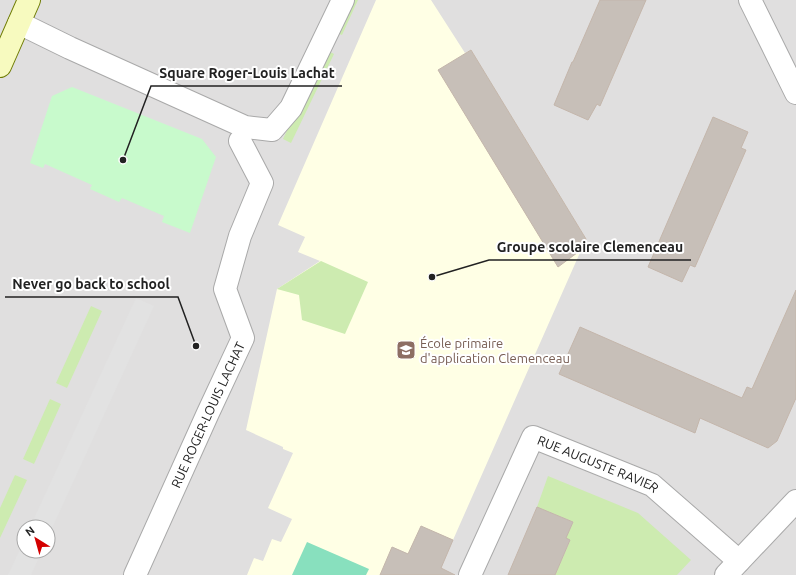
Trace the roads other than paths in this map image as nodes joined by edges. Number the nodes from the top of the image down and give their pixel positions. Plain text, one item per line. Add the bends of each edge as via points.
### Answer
1 (29, 0) edge
2 (343, 0) edge
3 (750, 0) edge
4 (19, 23) junction
5 (0, 66) edge
6 (796, 93) edge
7 (240, 141) dead end
8 (796, 501) edge
9 (732, 568) edge
10 (136, 575) edge
11 (470, 575) edge

1 - 4 main road
2 - 4 street via 291,108 272,130 245,126
3 - 6 street
4 - 5 main road
7 - 10 street, RUE ROGER-LOUIS LACHAT via 262,183 240,236 225,289 243,338
8 - 9 street
9 - 11 street, RUE AUGUSTE RAVIER via 652,485 533,437

